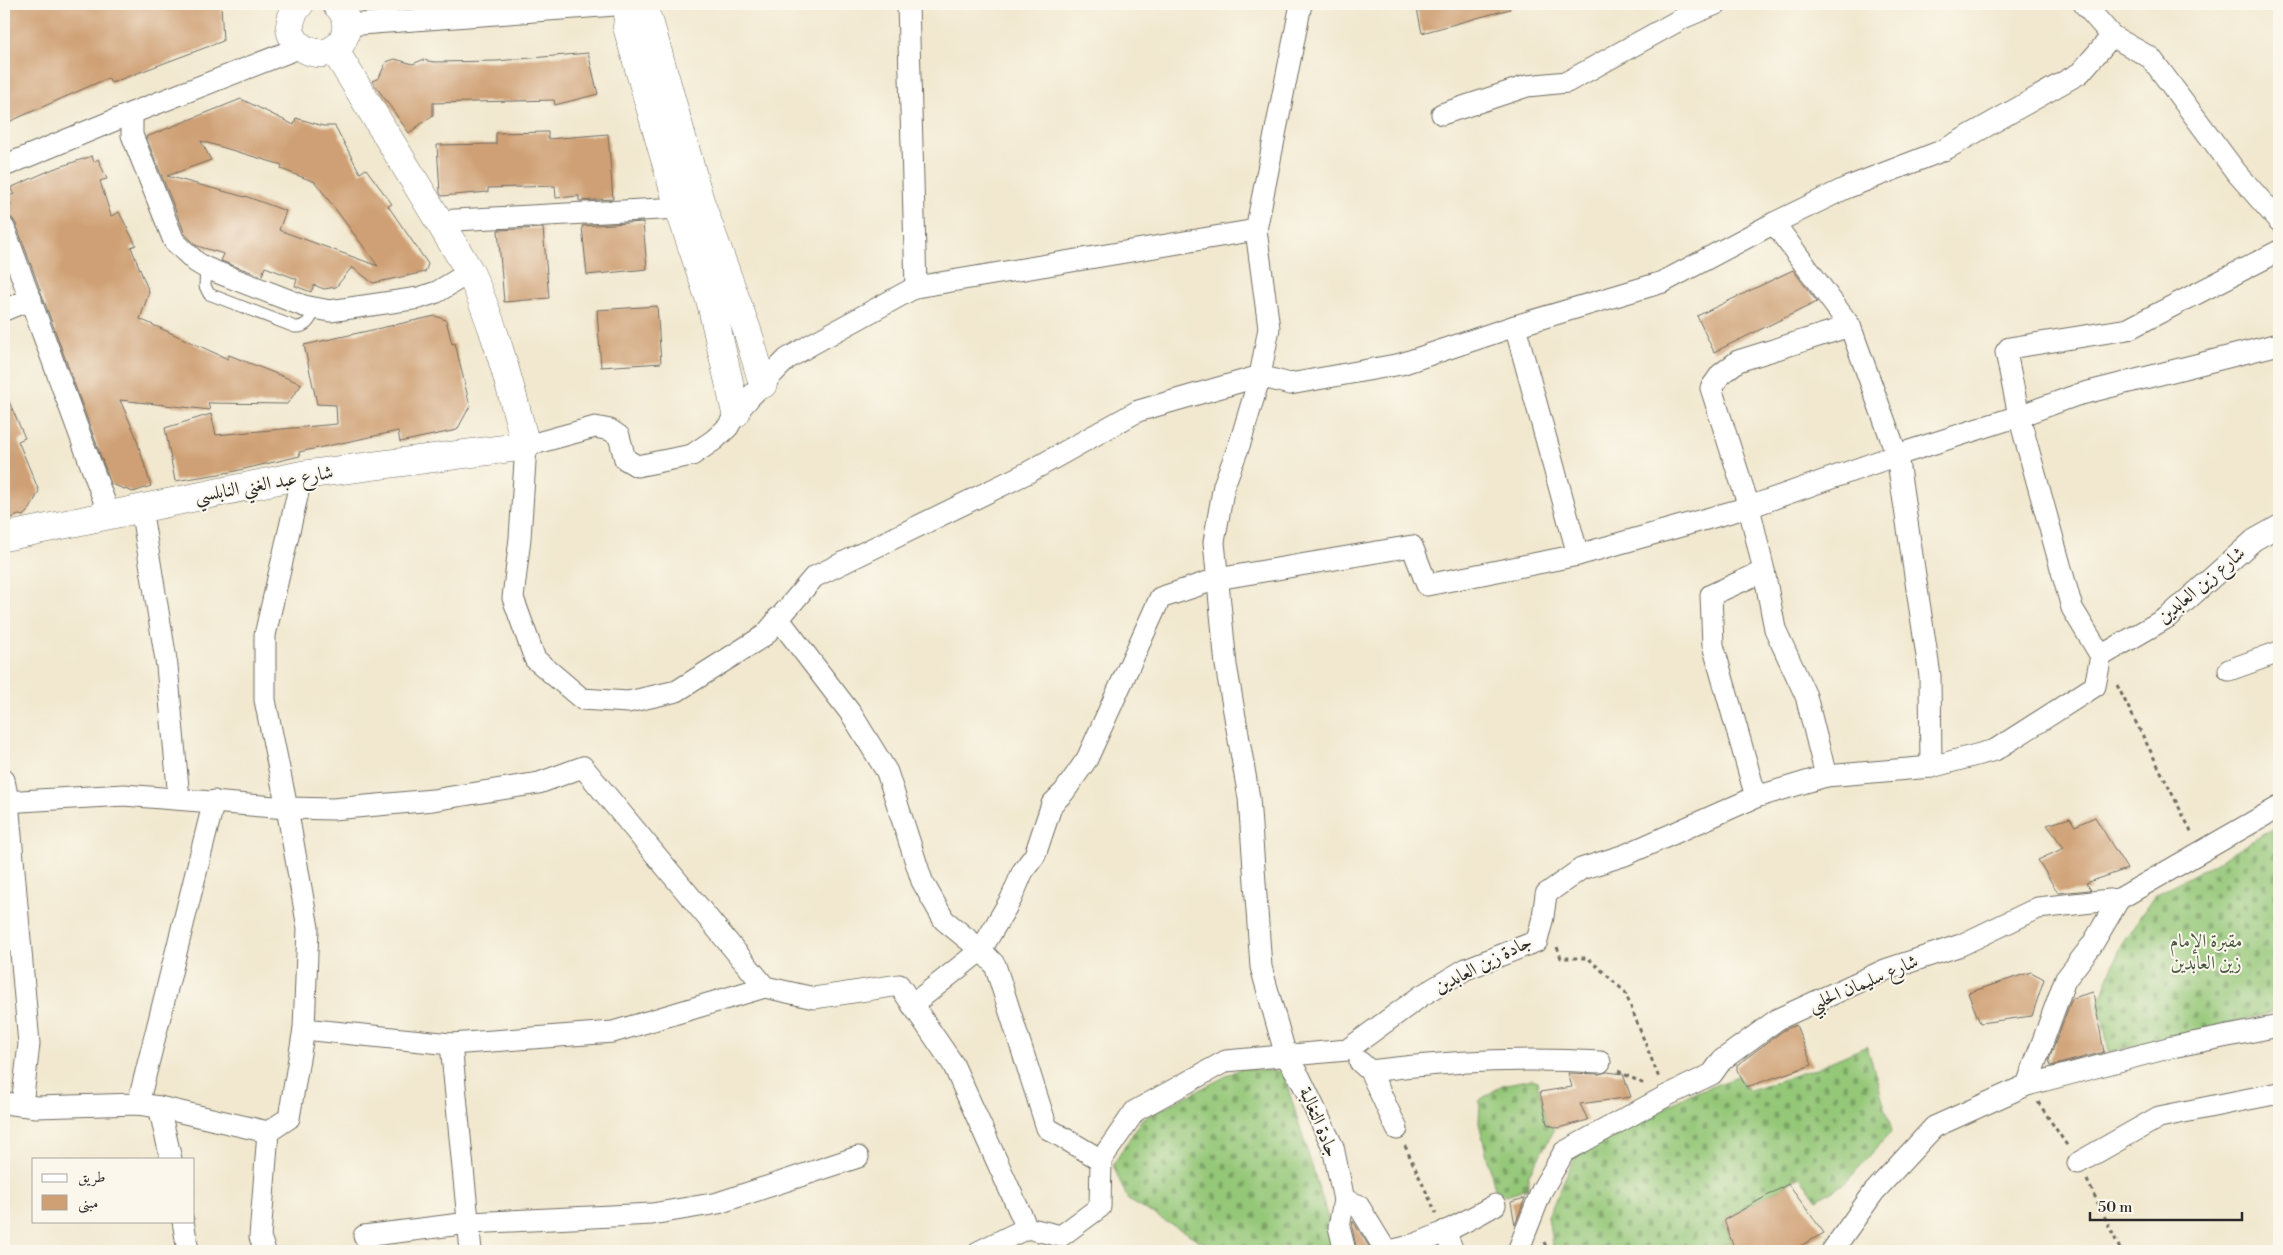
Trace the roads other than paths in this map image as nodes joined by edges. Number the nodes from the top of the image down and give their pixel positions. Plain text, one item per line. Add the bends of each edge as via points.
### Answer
1 (300, 4) edge
2 (628, 4) edge
3 (633, 4) edge
4 (908, 4) edge
5 (1301, 4) edge
6 (1716, 4) edge
7 (2084, 4) edge
8 (339, 26) edge
9 (2112, 36) junction
10 (300, 47) junction
11 (132, 113) junction
12 (1442, 114) dead end
13 (4, 166) edge
14 (679, 208) junction
15 (437, 221) junction
16 (2279, 221) edge
17 (1774, 223) junction
18 (4, 228) edge
19 (1256, 230) junction
20 (2279, 251) edge
21 (470, 272) junction
22 (916, 287) junction
23 (32, 299) junction
24 (4, 310) edge
25 (728, 316) junction
26 (1515, 326) junction
27 (1850, 326) junction
28 (2279, 344) edge
29 (1260, 376) junction
30 (763, 384) junction
31 (736, 413) junction
32 (2019, 416) junction
33 (526, 446) junction
34 (1897, 455) junction
35 (302, 475) junction
36 (1749, 507) junction
37 (141, 508) junction
38 (109, 514) junction
39 (2279, 526) edge
40 (4, 537) edge
41 (1578, 555) junction
42 (1764, 571) junction
43 (1217, 578) junction
44 (778, 618) junction
45 (2279, 652) edge
46 (2101, 656) junction
47 (2229, 670) dead end
48 (1931, 767) junction
49 (1826, 776) junction
50 (4, 780) edge
51 (1756, 797) junction
52 (179, 799) junction
53 (6, 802) edge
54 (214, 802) junction
55 (2279, 807) edge
56 (288, 808) junction
57 (2119, 898) junction
58 (981, 950) junction
59 (765, 987) junction
60 (912, 1005) junction
61 (2279, 1026) edge
62 (304, 1029) junction
63 (451, 1044) junction
64 (1347, 1050) junction
65 (1286, 1056) junction
66 (1600, 1062) road end
67 (1370, 1070) junction
68 (2027, 1084) junction
69 (2279, 1094) edge
70 (13, 1104) edge
71 (148, 1105) junction
72 (1397, 1130) road end
73 (268, 1132) junction
74 (858, 1157) dead end
75 (171, 1158) edge
76 (1100, 1160) junction
77 (2078, 1163) road end
78 (1344, 1200) junction
79 (1495, 1205) dead end
80 (183, 1222) edge
81 (469, 1224) junction
82 (1027, 1228) junction
83 (1445, 1231) junction
84 (364, 1236) dead end
85 (188, 1251) edge
86 (265, 1251) edge
87 (471, 1251) edge
88 (980, 1251) edge
89 (1345, 1251) edge
90 (1453, 1251) edge
91 (1518, 1251) edge
92 (1832, 1251) edge

1 - 10 street via 290,20 290,30
2 - 8 street
3 - 14 street via 627,27
3 - 25 street via 650,24 700,201
4 - 22 street
5 - 19 street, جادة التغالبة
6 - 12 street via 1685,17 1568,82 1527,86
7 - 9 street
8 - 10 street via 317,54
8 - 15 street
9 - 16 street via 2152,58 2236,172
9 - 17 street via 2080,73 1944,150 1846,188
10 - 11 street
11 - 13 street
11 - 21 street via 132,135 174,241 206,268 316,309 346,309 419,298 437,292
14 - 15 street
14 - 25 street
15 - 21 street
17 - 26 street via 1663,282
17 - 27 street
18 - 23 street
19 - 22 street
19 - 29 street, جادة التغالبة via 1269,328
20 - 32 street via 2128,329 2009,348 2006,352
21 - 33 street via 497,339
22 - 30 street via 812,344 787,360
23 - 24 street
23 - 38 street
25 - 30 street
25 - 31 street
26 - 29 street via 1401,364 1290,384
26 - 41 street
27 - 34 street
27 - 36 street via 1738,361 1721,374 1711,388
28 - 32 street via 2077,395
29 - 43 street, جادة التغالبة via 1224,485 1214,542
29 - 44 street via 1138,411 1027,473 814,577
30 - 31 street
31 - 33 street via 721,434 692,455 652,464 637,466 625,459 619,436 595,427
32 - 34 street
32 - 46 street via 2072,608
33 - 35 street, شارع عبد الغني النابلسي
33 - 44 street via 513,598 535,659 582,699 628,702 677,691 765,635
34 - 36 street
34 - 48 street via 1930,676
35 - 37 street, شارع عبد الغني النابلسي
35 - 56 street via 265,635 264,700
36 - 41 street
36 - 42 street
37 - 38 street, شارع عبد الغني النابلسي
37 - 52 street via 167,666
38 - 40 street, شارع عبد الغني النابلسي
39 - 46 street, شارع زين العابدين via 2254,540 2168,616
41 - 43 street via 1427,585 1412,546
42 - 49 street via 1775,629 1806,696
42 - 51 street via 1711,595 1713,645
43 - 58 street via 1160,598 1087,759 1052,804 1035,855 1023,870 1011,899
43 - 65 street, جادة التغالبة via 1226,665 1249,798 1261,967
44 - 58 street via 852,715 887,772 922,881 944,920
45 - 47 street
46 - 48 street via 2095,686 2068,704 1995,750
48 - 49 street, جادة زين العابدين
49 - 51 street, جادة زين العابدين
50 - 53 street
51 - 64 street, جادة زين العابدين via 1625,855 1581,868 1546,894 1544,917 1536,941 1466,969 1421,996
52 - 53 street via 124,795
52 - 54 street
53 - 70 street via 29,1044
54 - 56 street
54 - 71 street
55 - 57 street, شارع سليمان الحلبي
56 - 59 street via 333,809 433,800 539,783 583,767
56 - 62 street via 308,928
57 - 68 street via 2092,945 2064,980
57 - 91 street, شارع سليمان الحلبي via 2038,908 1961,945 1884,970 1778,1019 1722,1060 1712,1074 1564,1152 1542,1190
58 - 60 street
58 - 76 street via 995,965 1047,1128
59 - 60 street via 814,998 899,985
59 - 63 street via 613,1032
60 - 82 street via 953,1064
61 - 68 street via 2172,1047
62 - 63 street
62 - 73 street via 289,1118
63 - 81 street
64 - 65 street
64 - 67 street
65 - 76 street via 1226,1061 1201,1074 1135,1111
65 - 78 street, جادة التغالبة via 1334,1147
66 - 67 street via 1546,1059 1460,1061
67 - 72 street
68 - 92 street via 1934,1127 1874,1192
69 - 77 street via 2159,1117
70 - 71 street via 36,1107
71 - 73 street
71 - 75 street
73 - 86 street via 260,1237
74 - 81 street via 708,1205 652,1214
76 - 82 street via 1100,1207 1061,1236
78 - 83 street via 1358,1205 1386,1250 1396,1250
78 - 89 street, جادة التغالبة via 1339,1227
79 - 83 street
80 - 85 street
81 - 84 street
81 - 87 street
82 - 88 street
83 - 90 street

